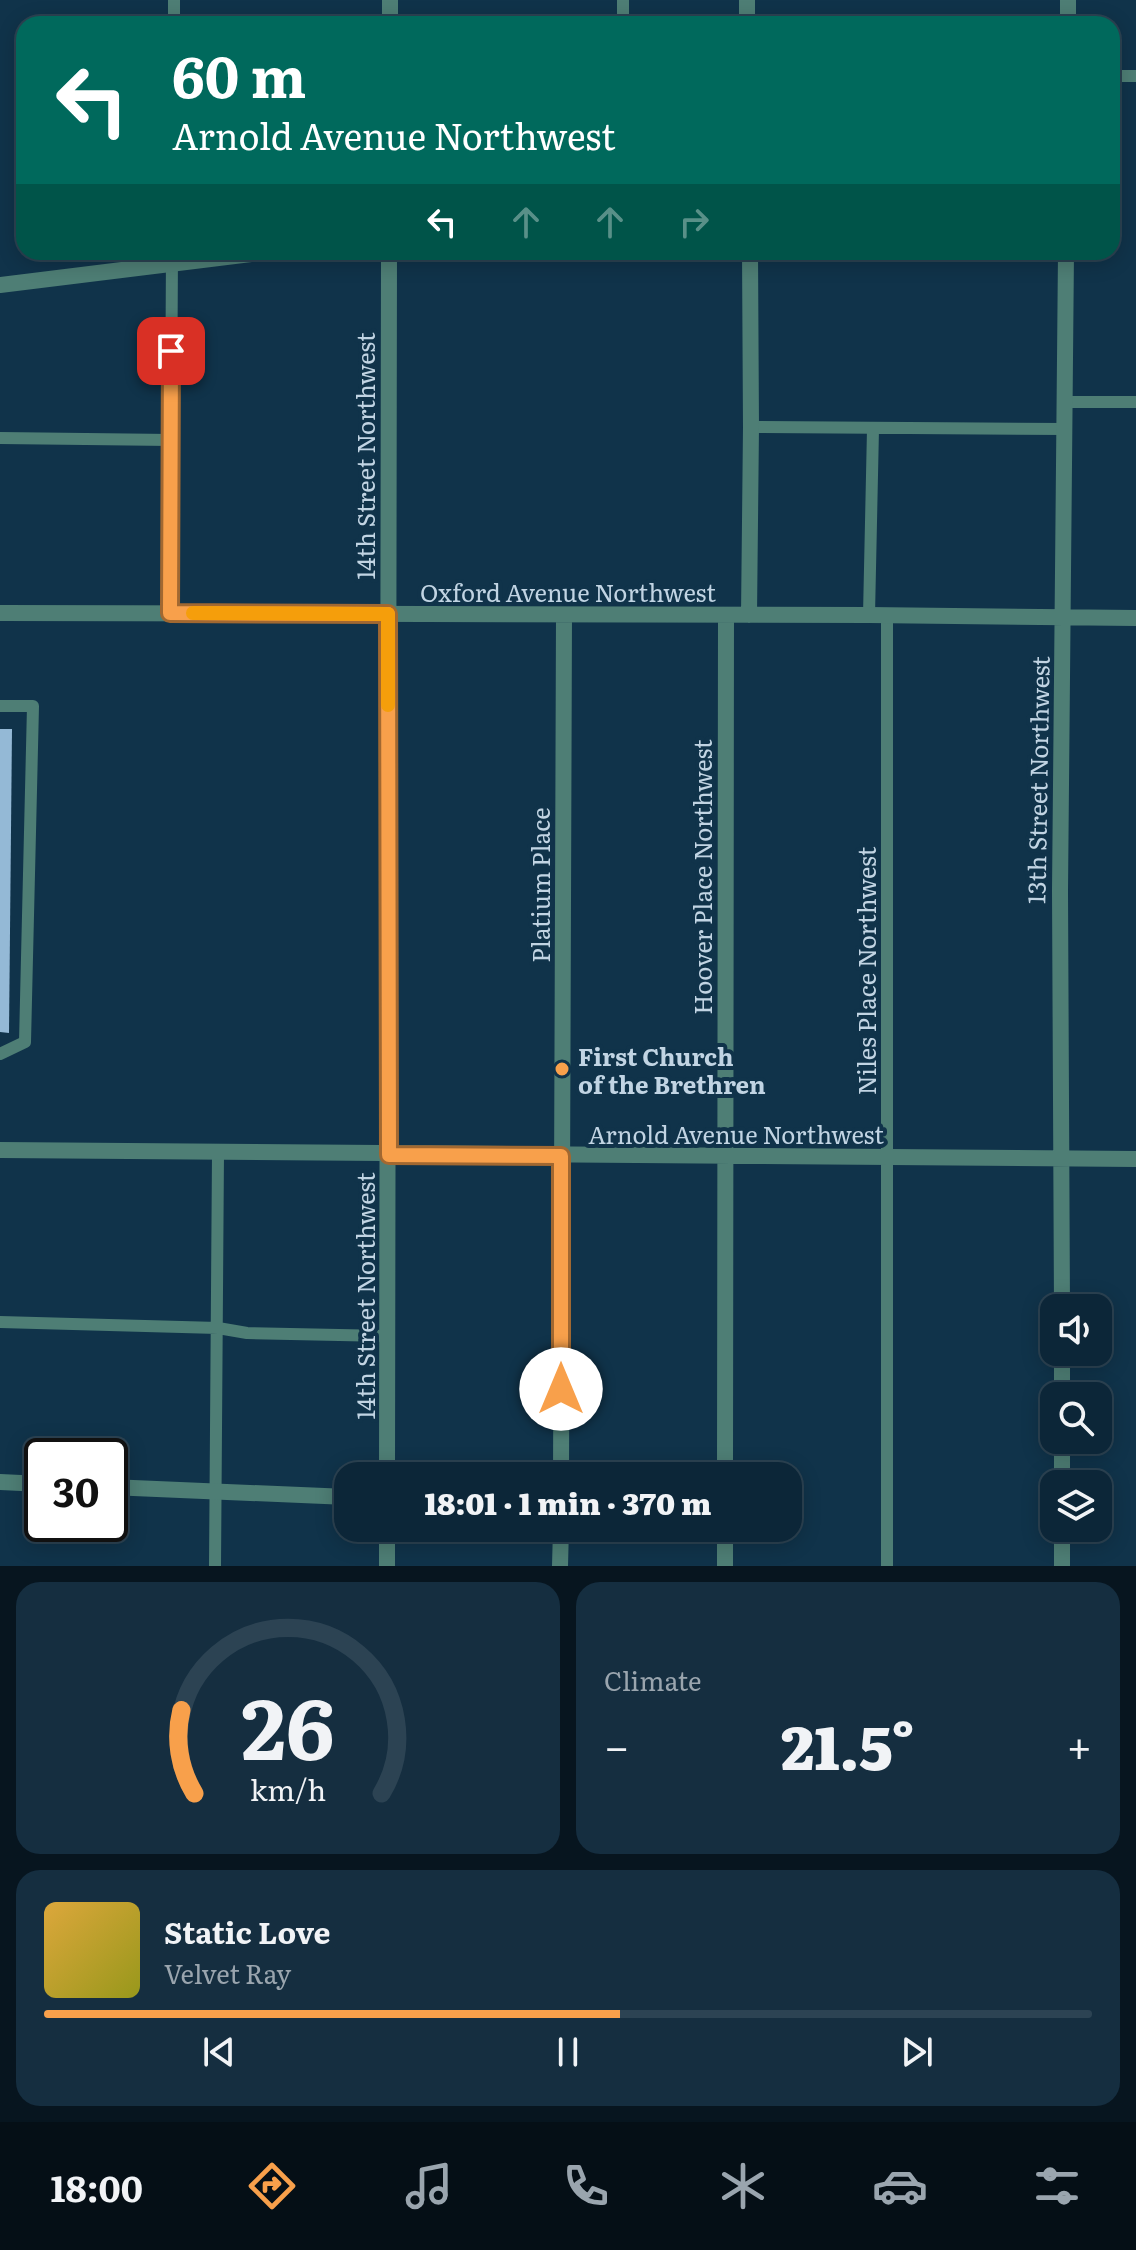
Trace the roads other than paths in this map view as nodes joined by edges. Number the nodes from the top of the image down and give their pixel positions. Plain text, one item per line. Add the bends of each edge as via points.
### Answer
1 (154, 260) edge
2 (172, 260) edge
3 (389, 260) edge
4 (750, 260) edge
5 (1066, 260) edge
6 (0, 285) edge
7 (1066, 402) junction
8 (1136, 402) edge
9 (751, 427) junction
10 (873, 429) junction
11 (1065, 429) junction
12 (0, 438) edge
13 (171, 440) junction
14 (0, 613) edge
15 (170, 613) junction
16 (388, 614) junction
17 (564, 615) junction
18 (726, 615) junction
19 (749, 615) junction
20 (869, 615) junction
21 (887, 615) junction
22 (1063, 617) junction
23 (1136, 618) edge
24 (0, 706) edge
25 (0, 1054) edge
26 (0, 1150) edge
27 (218, 1153) junction
28 (389, 1155) junction
29 (561, 1156) junction
30 (724, 1157) junction
31 (888, 1158) junction
32 (1060, 1158) junction
33 (1136, 1159) edge
34 (1062, 1294) edge
35 (0, 1322) edge
36 (218, 1328) junction
37 (388, 1336) junction
38 (387, 1462) edge
39 (561, 1462) edge
40 (725, 1462) edge
41 (0, 1482) edge
42 (24, 1483) edge
43 (128, 1488) edge
44 (217, 1491) junction
45 (334, 1496) edge
46 (387, 1542) edge
47 (561, 1542) edge
48 (725, 1542) edge
49 (1062, 1542) edge
50 (215, 1566) edge
51 (387, 1566) edge
52 (560, 1566) edge
53 (725, 1566) edge
54 (887, 1566) edge
55 (1062, 1566) edge

1 - 6 street
2 - 13 lane
3 - 16 street, 14th Street Northwest
4 - 9 street
5 - 7 street, 13th Street Northwest
7 - 8 lane
7 - 11 street, 13th Street Northwest
9 - 10 lane
9 - 19 street
10 - 11 lane
10 - 20 lane
11 - 22 street, 13th Street Northwest
12 - 13 lane
13 - 15 lane
14 - 15 street, Oxford Avenue Northwest
15 - 16 street, Oxford Avenue Northwest
16 - 17 street, Oxford Avenue Northwest
16 - 28 street, 14th Street Northwest
17 - 18 street, Oxford Avenue Northwest
17 - 29 street, Platium Place
18 - 19 street, Oxford Avenue Northwest
18 - 30 street, Hoover Place Northwest
19 - 20 street, Oxford Avenue Northwest
20 - 21 street, Oxford Avenue Northwest
21 - 22 street, Oxford Avenue Northwest
21 - 31 lane, Niles Place Northwest
22 - 23 street, Oxford Avenue Northwest
22 - 32 street, 13th Street Northwest
24 - 25 lane via 33,706 25,1042
26 - 27 street, Arnold Avenue Northwest
27 - 28 street, Arnold Avenue Northwest
27 - 36 lane
28 - 29 street, Arnold Avenue Northwest
28 - 37 street, 14th Street Northwest
29 - 30 street, Arnold Avenue Northwest
29 - 39 street, Platium Place
30 - 31 street, Arnold Avenue Northwest
30 - 40 street, Hoover Place Northwest
31 - 32 street, Arnold Avenue Northwest
31 - 54 lane, Niles Place Northwest
32 - 33 street, Arnold Avenue Northwest
32 - 34 street, 13th Street Northwest
35 - 36 lane
36 - 37 lane
36 - 44 lane
37 - 38 street, 14th Street Northwest
41 - 42 street
43 - 44 street
44 - 45 street
44 - 50 lane
46 - 51 street
47 - 52 street
48 - 53 street
49 - 55 street

